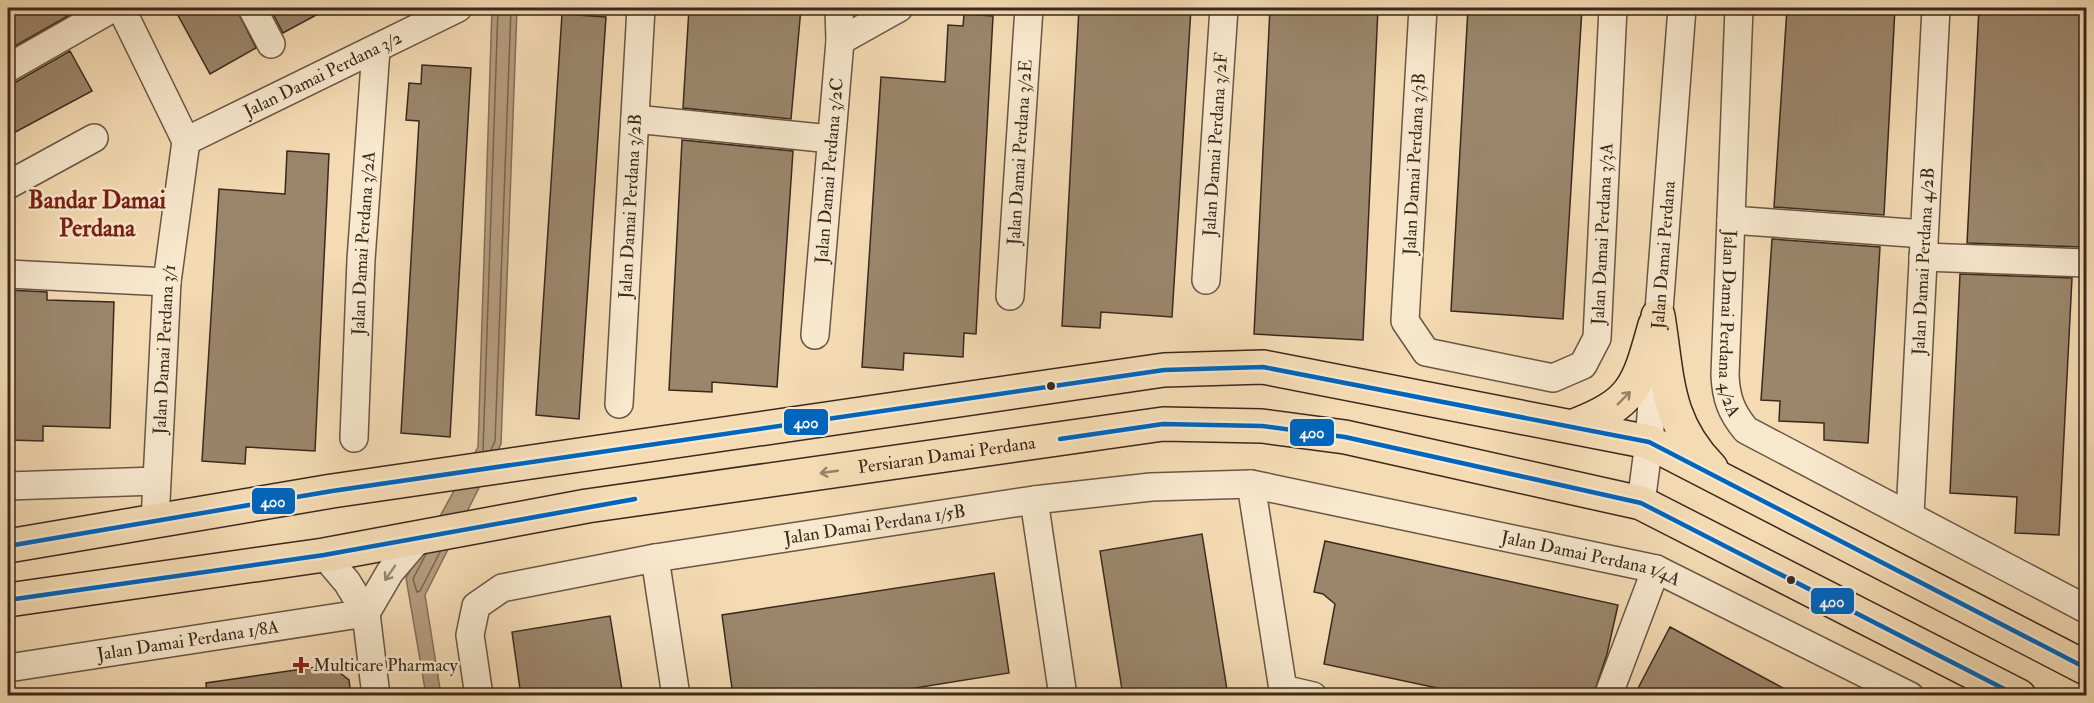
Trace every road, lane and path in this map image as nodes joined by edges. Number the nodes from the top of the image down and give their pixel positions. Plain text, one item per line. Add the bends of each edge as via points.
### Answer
1 (113, 8) edge
2 (121, 8) edge
3 (252, 8) edge
4 (458, 8) edge
5 (641, 8) edge
6 (839, 8) edge
7 (899, 8) edge
8 (1029, 8) edge
9 (1224, 8) edge
10 (1423, 8) edge
11 (1613, 8) edge
12 (1682, 8) edge
13 (1738, 8) edge
14 (1936, 8) edge
15 (840, 41) junction
16 (271, 44) dead end
17 (376, 49) junction
18 (8, 68) edge
19 (635, 119) junction
20 (94, 138) dead end
21 (831, 139) junction
22 (186, 141) junction
23 (8, 185) edge
24 (1731, 220) junction
25 (1924, 246) junction
26 (2086, 262) edge
27 (8, 274) edge
28 (1206, 280) dead end
29 (167, 282) junction
30 (1010, 296) dead end
31 (1658, 316) junction
32 (1405, 321) joint
33 (815, 334) dead end
34 (619, 404) dead end
35 (1574, 426) junction
36 (354, 438) dead end
37 (1649, 442) junction
38 (1721, 479) junction
39 (156, 481) junction
40 (1251, 484) junction
41 (8, 486) edge
42 (1034, 500) junction
43 (1641, 503) junction
44 (1910, 515) junction
45 (155, 521) junction
46 (420, 537) junction
47 (8, 546) edge
48 (324, 555) junction
49 (655, 558) junction
50 (1656, 569) junction
51 (8, 600) edge
52 (2086, 609) edge
53 (366, 613) junction
54 (8, 668) edge
55 (2086, 668) edge
56 (1881, 689) edge
57 (1284, 692) edge
58 (376, 696) edge
59 (479, 696) edge
60 (676, 696) edge
61 (1063, 696) edge
62 (1313, 696) edge
63 (1608, 696) edge
64 (1910, 696) edge
65 (2019, 696) edge

1 - 18 street
2 - 22 street
3 - 16 street
4 - 17 street, Jalan Damai Perdana 3/2
5 - 19 street, Jalan Damai Perdana 3/2B
6 - 15 street, Jalan Damai Perdana 3/2C
7 - 15 street
8 - 30 street, Jalan Damai Perdana 3/2E
9 - 28 street, Jalan Damai Perdana 3/2F
10 - 32 street, Jalan Damai Perdana 3/3B
11 - 32 street, Jalan Damai Perdana 3/3A via 1598,338 1583,365 1553,378 1426,352
12 - 31 street, Jalan Damai Perdana
13 - 24 street, Jalan Damai Perdana 4/2A
14 - 25 street, Jalan Damai Perdana 4/2B
15 - 21 street, Jalan Damai Perdana 3/2C
17 - 22 street, Jalan Damai Perdana 3/2
17 - 36 street, Jalan Damai Perdana 3/2A via 361,260
19 - 21 street
19 - 34 street, Jalan Damai Perdana 3/2B
20 - 23 street
21 - 33 street, Jalan Damai Perdana 3/2C
22 - 29 street, Jalan Damai Perdana 3/1
24 - 25 street
24 - 44 street, Jalan Damai Perdana 4/2A via 1725,375 1726,397 1733,415 1746,430
25 - 26 street
25 - 44 street, Jalan Damai Perdana 4/2B
27 - 29 street
29 - 39 street, Jalan Damai Perdana 3/1
35 -> 31 main road via 1604,415 1635,386
31 - 37 street, Jalan Damai Perdana
31 - 38 main road via 1674,413 1684,436
35 - 37 main road
35 - 45 main road via 1263,367 1164,370 332,491
37 - 38 main road
37 - 43 street, Jalan Damai Perdana
38 - 55 main road
39 - 41 street
39 - 45 street, Jalan Damai Perdana 3/1
40 - 42 street, Jalan Damai Perdana 1/5B via 1151,487
40 - 50 street, Jalan Damai Perdana 1/4A
40 - 57 street
42 - 49 street, Jalan Damai Perdana 1/5B
42 - 61 street
43 -> 46 main road, Persiaran Damai Perdana via 1346,437 1262,426 1163,424 587,506
43 - 65 main road, Persiaran Damai Perdana
44 - 52 street, Jalan Damai Perdana 4/2A
45 - 47 main road
46 - 48 main road, Persiaran Damai Perdana
46 -> 53 street via 390,572
48 - 51 main road, Persiaran Damai Perdana
48 - 53 street
49 - 59 street, Jalan Damai Perdana 1/5B via 502,588 476,606 470,635
49 - 60 street
50 - 56 street, Jalan Damai Perdana 1/4A
50 - 63 street
53 - 54 street, Jalan Damai Perdana 1/8A
53 - 58 street
56 - 64 street, Jalan Damai Perdana 1/4A
57 - 62 street

